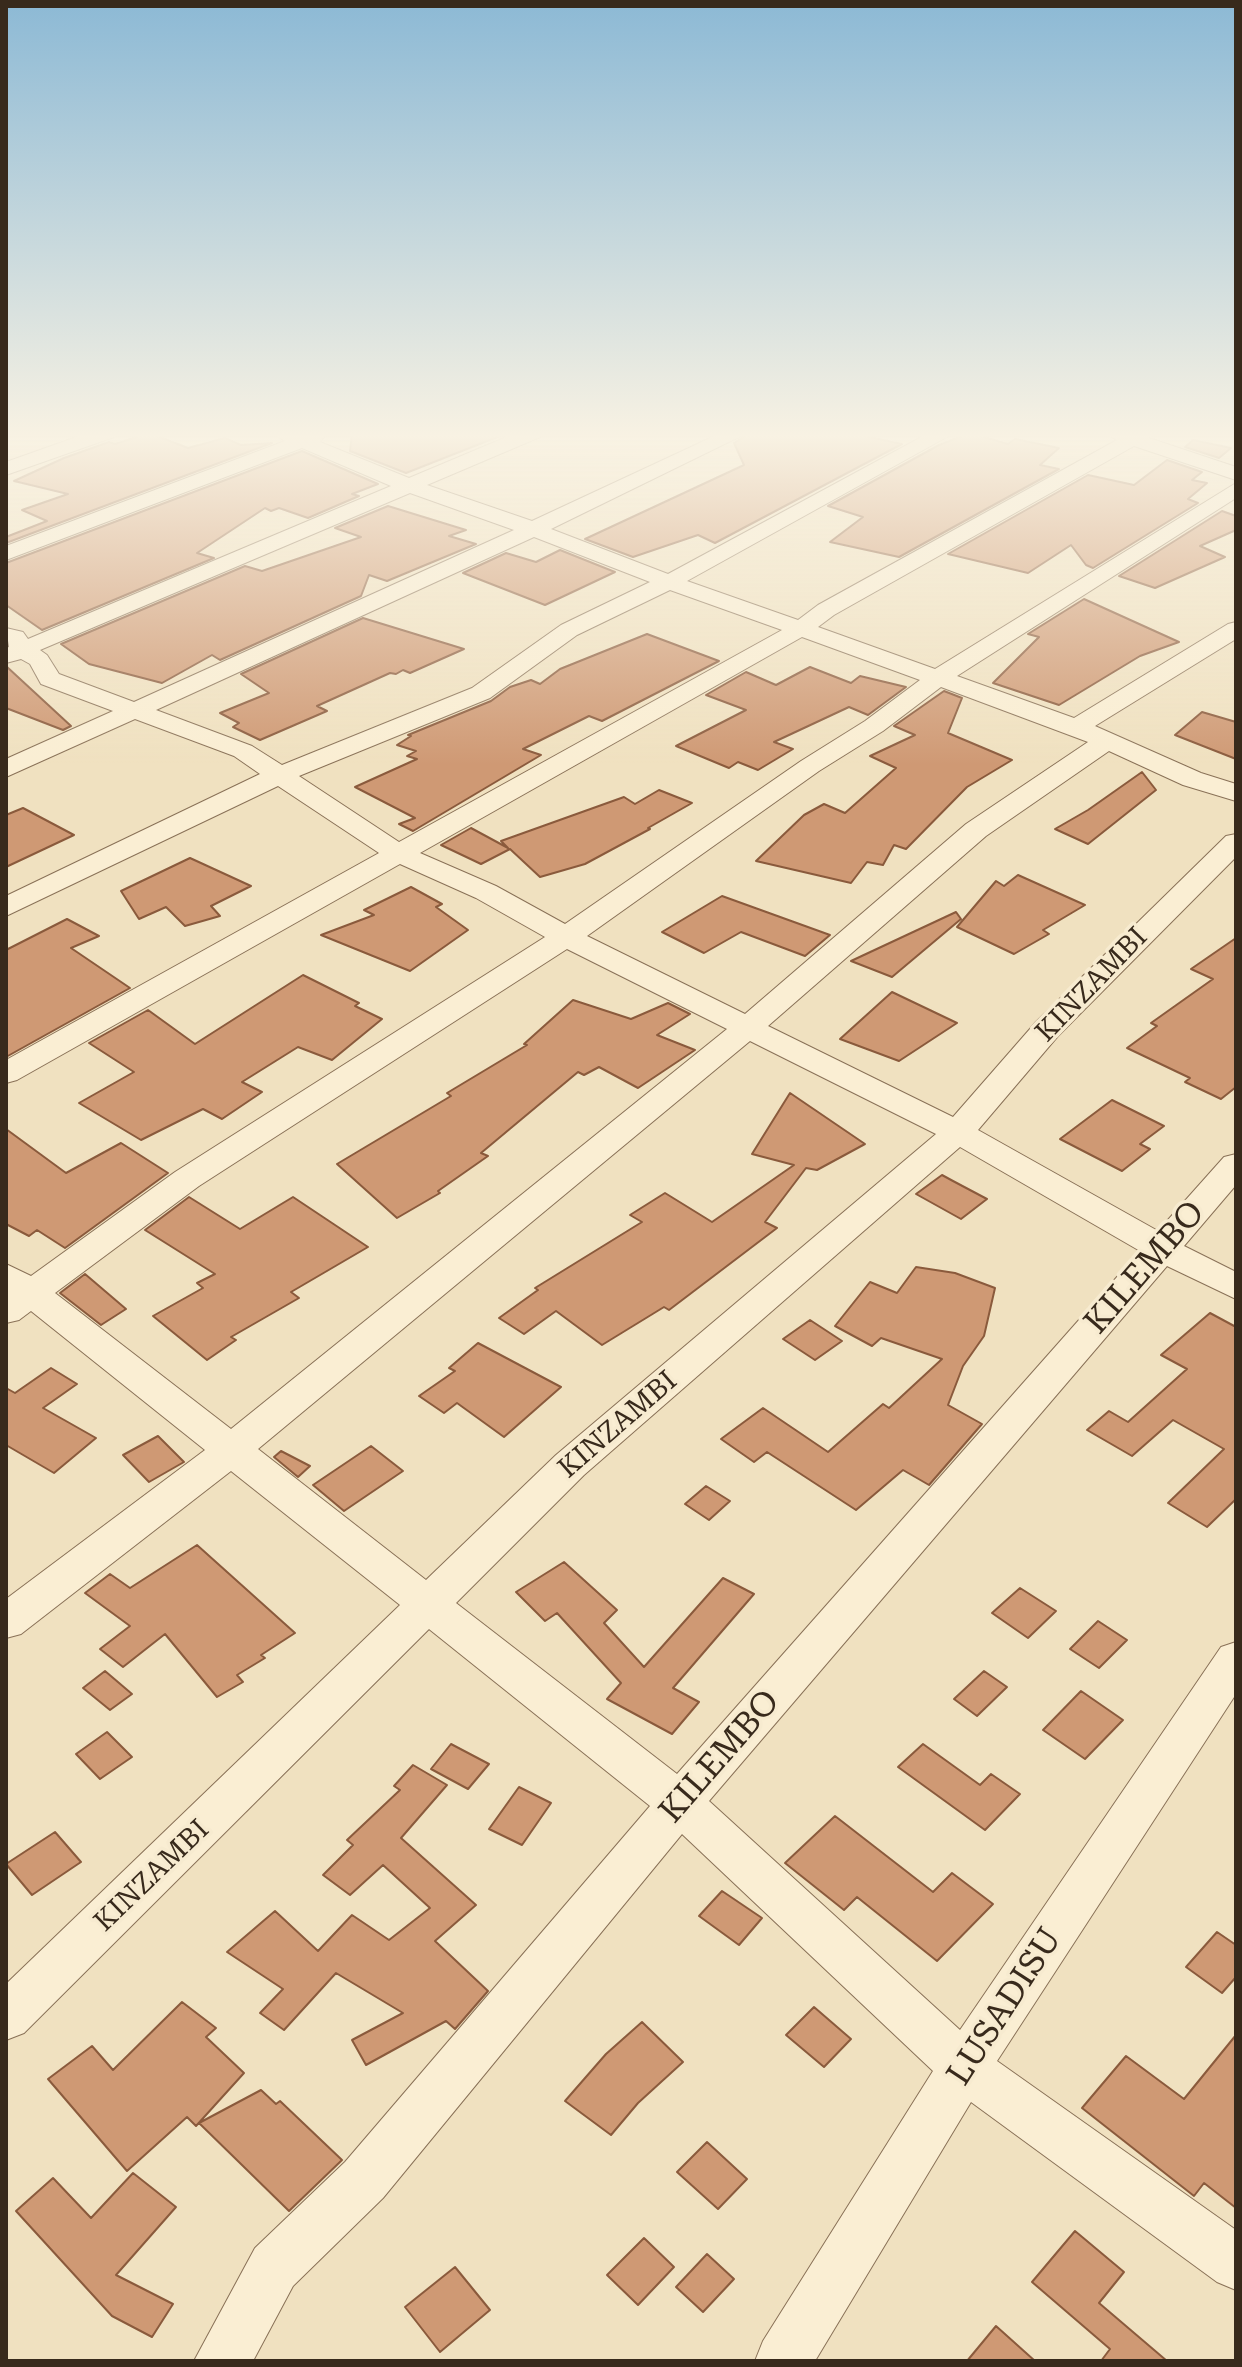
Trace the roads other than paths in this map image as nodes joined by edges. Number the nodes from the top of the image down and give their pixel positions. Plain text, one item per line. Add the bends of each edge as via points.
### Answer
1 (30, 543) edge
2 (268, 543) edge
3 (502, 543) edge
4 (570, 543) edge
5 (740, 543) edge
6 (942, 543) edge
7 (1150, 543) edge
8 (6, 553) edge
9 (669, 582) junction
10 (802, 628) junction
11 (1236, 629) edge
12 (12, 647) edge
13 (939, 677) junction
14 (137, 711) junction
15 (1091, 735) junction
16 (6, 769) edge
17 (277, 776) junction
18 (1236, 793) edge
19 (1236, 842) edge
20 (398, 853) junction
21 (6, 907) edge
22 (566, 937) junction
23 (747, 1028) junction
24 (6, 1073) edge
25 (958, 1132) junction
26 (1236, 1164) edge
27 (1161, 1248) junction
28 (1236, 1287) edge
29 (15, 1293) edge
30 (230, 1451) junction
31 (426, 1605) junction
32 (6, 1622) edge
33 (1236, 1659) edge
34 (680, 1803) junction
35 (6, 2017) edge
36 (964, 2067) junction
37 (1236, 2263) edge
38 (222, 2361) edge
39 (783, 2361) edge

1 - 8 street
2 - 12 street
3 - 14 street
4 - 9 street
5 - 9 street
6 - 10 street
7 - 13 street
9 - 10 street
9 - 17 street via 569,630 481,693
10 - 13 street
10 - 20 street
11 - 15 street
12 - 14 street via 39,660 50,679
13 - 15 street
13 - 22 street
14 - 16 street
14 - 17 street via 243,751
15 - 18 street
15 - 23 street
17 - 20 street
17 - 21 street
19 - 25 street, KINZAMBI via 1047,1029
20 - 22 street via 486,892
20 - 24 street
22 - 23 street
22 - 29 street
23 - 25 street
23 - 30 street
25 - 27 street
25 - 31 street, KINZAMBI via 570,1465
26 - 27 street, KILEMBO
27 - 28 street
27 - 34 street, KILEMBO
29 - 30 street
30 - 31 street
30 - 32 street
31 - 34 street
31 - 35 street, KINZAMBI
33 - 36 street, LUSADISU
34 - 36 street
34 - 38 street, KILEMBO via 364,2180 274,2267
36 - 37 street
36 - 39 street, LUSADISU

